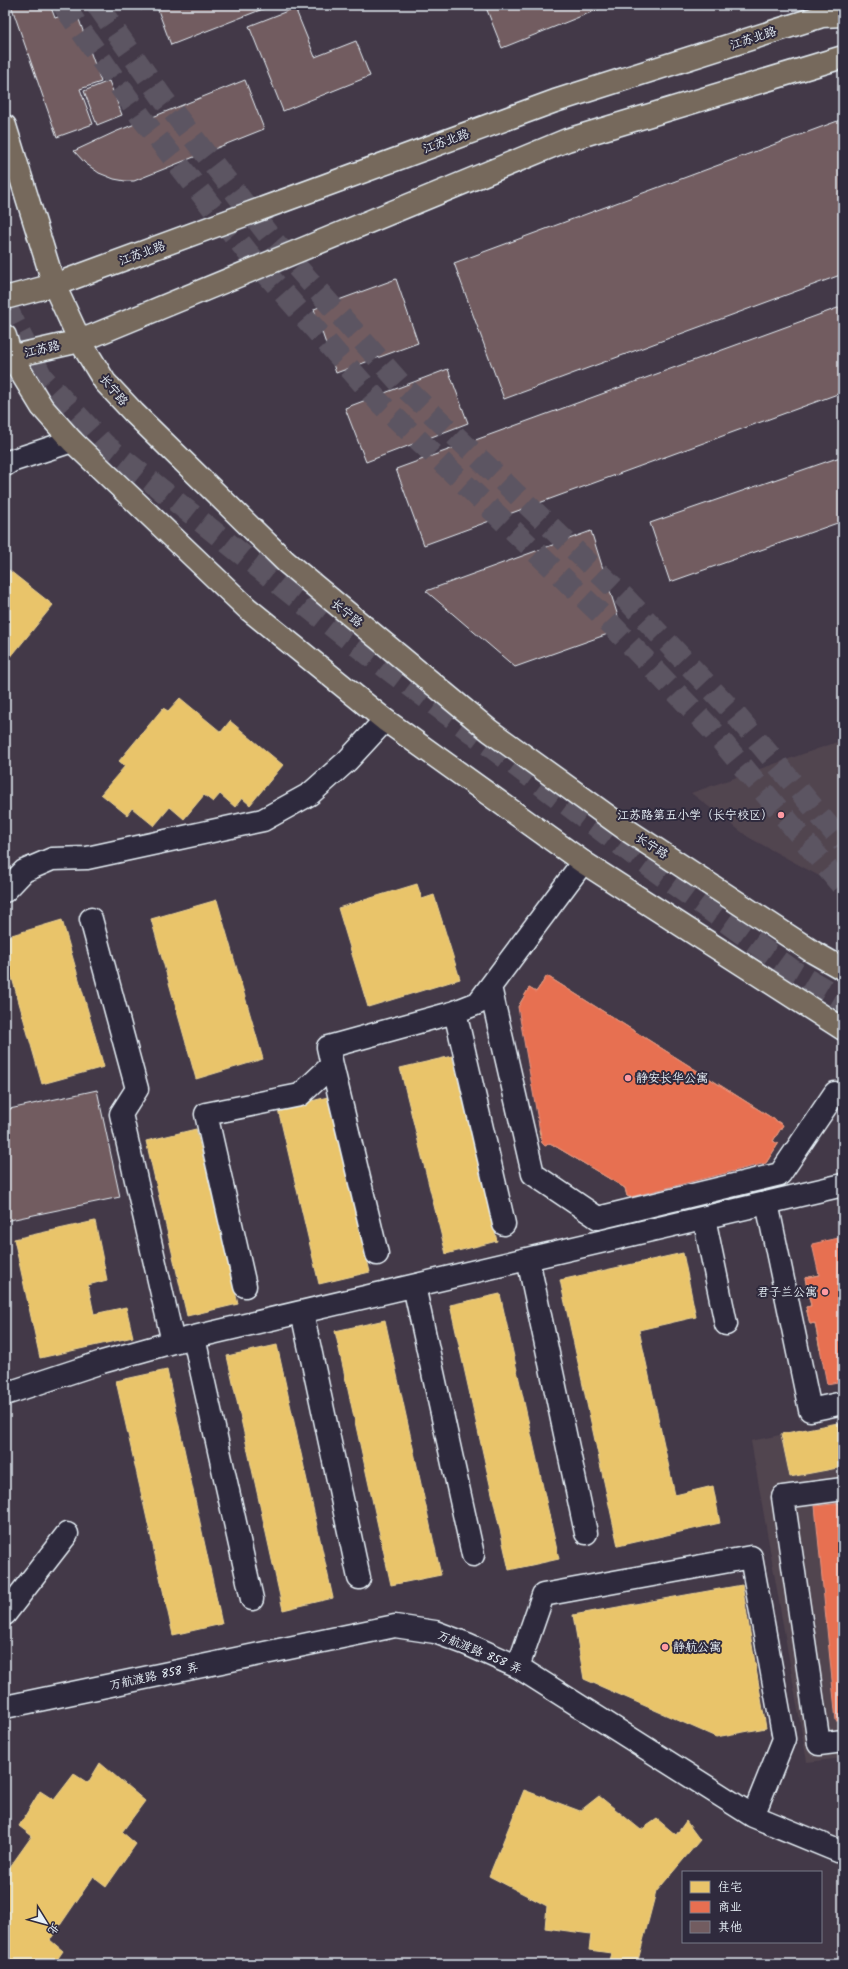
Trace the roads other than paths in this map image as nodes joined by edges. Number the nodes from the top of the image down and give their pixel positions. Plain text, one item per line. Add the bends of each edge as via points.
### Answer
1 (843, 15) edge
2 (843, 56) edge
3 (5, 126) edge
4 (54, 286) junction
5 (5, 298) edge
6 (80, 341) junction
7 (7, 350) edge
8 (72, 441) junction
9 (5, 465) edge
10 (385, 720) junction
11 (583, 862) junction
12 (5, 891) edge
13 (90, 918) dead end
14 (814, 952) junction
15 (843, 960) edge
16 (843, 969) edge
17 (490, 987) junction
18 (455, 1012) junction
19 (843, 1029) edge
20 (332, 1065) junction
21 (835, 1093) dead end
22 (780, 1174) junction
23 (843, 1184) edge
24 (776, 1200) junction
25 (704, 1218) junction
26 (504, 1224) dead end
27 (377, 1254) dead end
28 (528, 1259) junction
29 (245, 1286) dead end
30 (414, 1286) junction
31 (302, 1312) junction
32 (726, 1324) dead end
33 (194, 1338) junction
34 (174, 1342) junction
35 (5, 1394) edge
36 (843, 1403) edge
37 (843, 1489) edge
38 (586, 1533) dead end
39 (66, 1534) dead end
40 (473, 1555) dead end
41 (359, 1578) dead end
42 (252, 1599) dead end
43 (5, 1614) edge
44 (518, 1667) junction
45 (5, 1707) edge
46 (843, 1741) edge
47 (753, 1816) junction
48 (843, 1853) edge

1 - 4 main road, 江苏北路 via 822,16 555,101
2 - 6 main road via 567,140
3 - 4 main road, 长宁路
4 - 5 main road
4 - 6 main road, 长宁路
6 - 7 main road, 江苏路
6 - 14 main road, 长宁路 via 105,382 286,562 490,731 627,830
7 - 8 main road via 42,407
8 - 9 street
8 - 10 main road via 247,608
10 - 11 main road
10 - 12 street via 347,761 310,794 262,820 87,858 52,859 24,871
11 - 17 street
11 - 19 main road
13 - 34 street via 137,1089 121,1114
14 - 15 street
14 - 16 main road, 长宁路
17 - 18 street via 478,1003
17 - 22 street via 534,1174 598,1218
18 - 20 street via 328,1047
18 - 26 street
20 - 27 street
20 - 29 street via 300,1095 206,1114
21 - 22 street
22 - 24 street
23 - 24 street
24 - 25 street
24 - 36 street via 810,1410
25 - 28 street
25 - 32 street
28 - 30 street
28 - 38 street
30 - 31 street
30 - 40 street
31 - 33 street
31 - 41 street
33 - 34 street
33 - 42 street
34 - 35 street via 102,1362
37 - 46 street via 783,1497 819,1744
39 - 43 street
44 - 45 street, 万航渡路 858 弄 via 435,1632 395,1626
44 - 47 street, 万航渡路 858 弄
44 - 47 street via 544,1595 751,1557 784,1739
47 - 48 street, 万航渡路 858 弄

